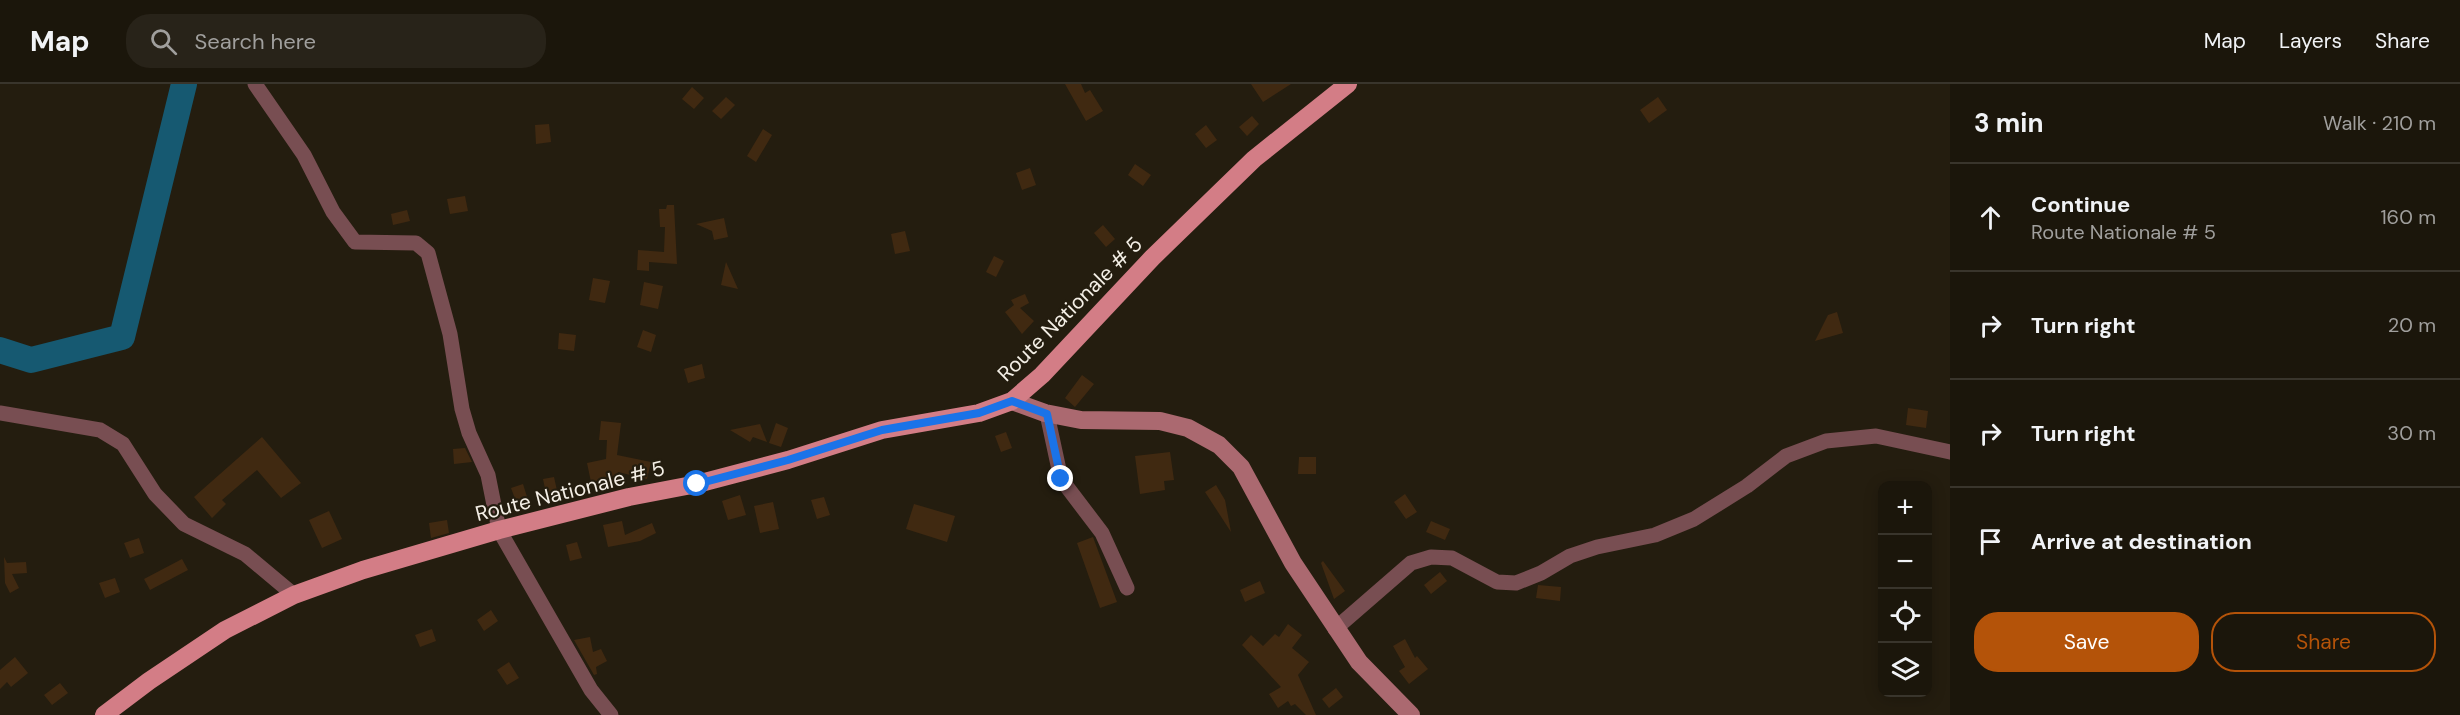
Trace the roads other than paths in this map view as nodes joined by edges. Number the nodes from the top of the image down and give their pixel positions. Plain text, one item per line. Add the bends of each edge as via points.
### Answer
1 (255, 84) edge
2 (1348, 84) edge
3 (1012, 401) junction
4 (0, 413) edge
5 (1047, 414) junction
6 (1950, 452) edge
7 (499, 530) junction
8 (1127, 588) dead end
9 (294, 595) junction
10 (1335, 628) junction
11 (104, 715) edge
12 (611, 715) edge
13 (1411, 715) edge

1 - 7 street via 304,155 333,212 355,242 416,243 428,253 450,334 462,409 488,475
2 - 3 main road, Route Nationale # 5 via 1254,159
3 - 5 street
3 - 7 main road, Route Nationale # 5 via 979,413 882,430 697,484
4 - 9 street via 100,430 123,444 155,494 184,524 245,554
5 - 8 street via 1061,479 1102,533
5 - 10 street via 1081,420 1160,421 1188,428 1219,445 1241,467 1293,563
6 - 10 street via 1876,436 1826,441 1786,456 1694,519 1655,535 1570,556 1516,583 1497,582 1452,558 1431,557 1411,563
7 - 9 main road, Route Nationale # 5
7 - 12 street via 591,690
9 - 11 main road, Route Nationale # 5 via 225,630
10 - 13 street via 1359,662

